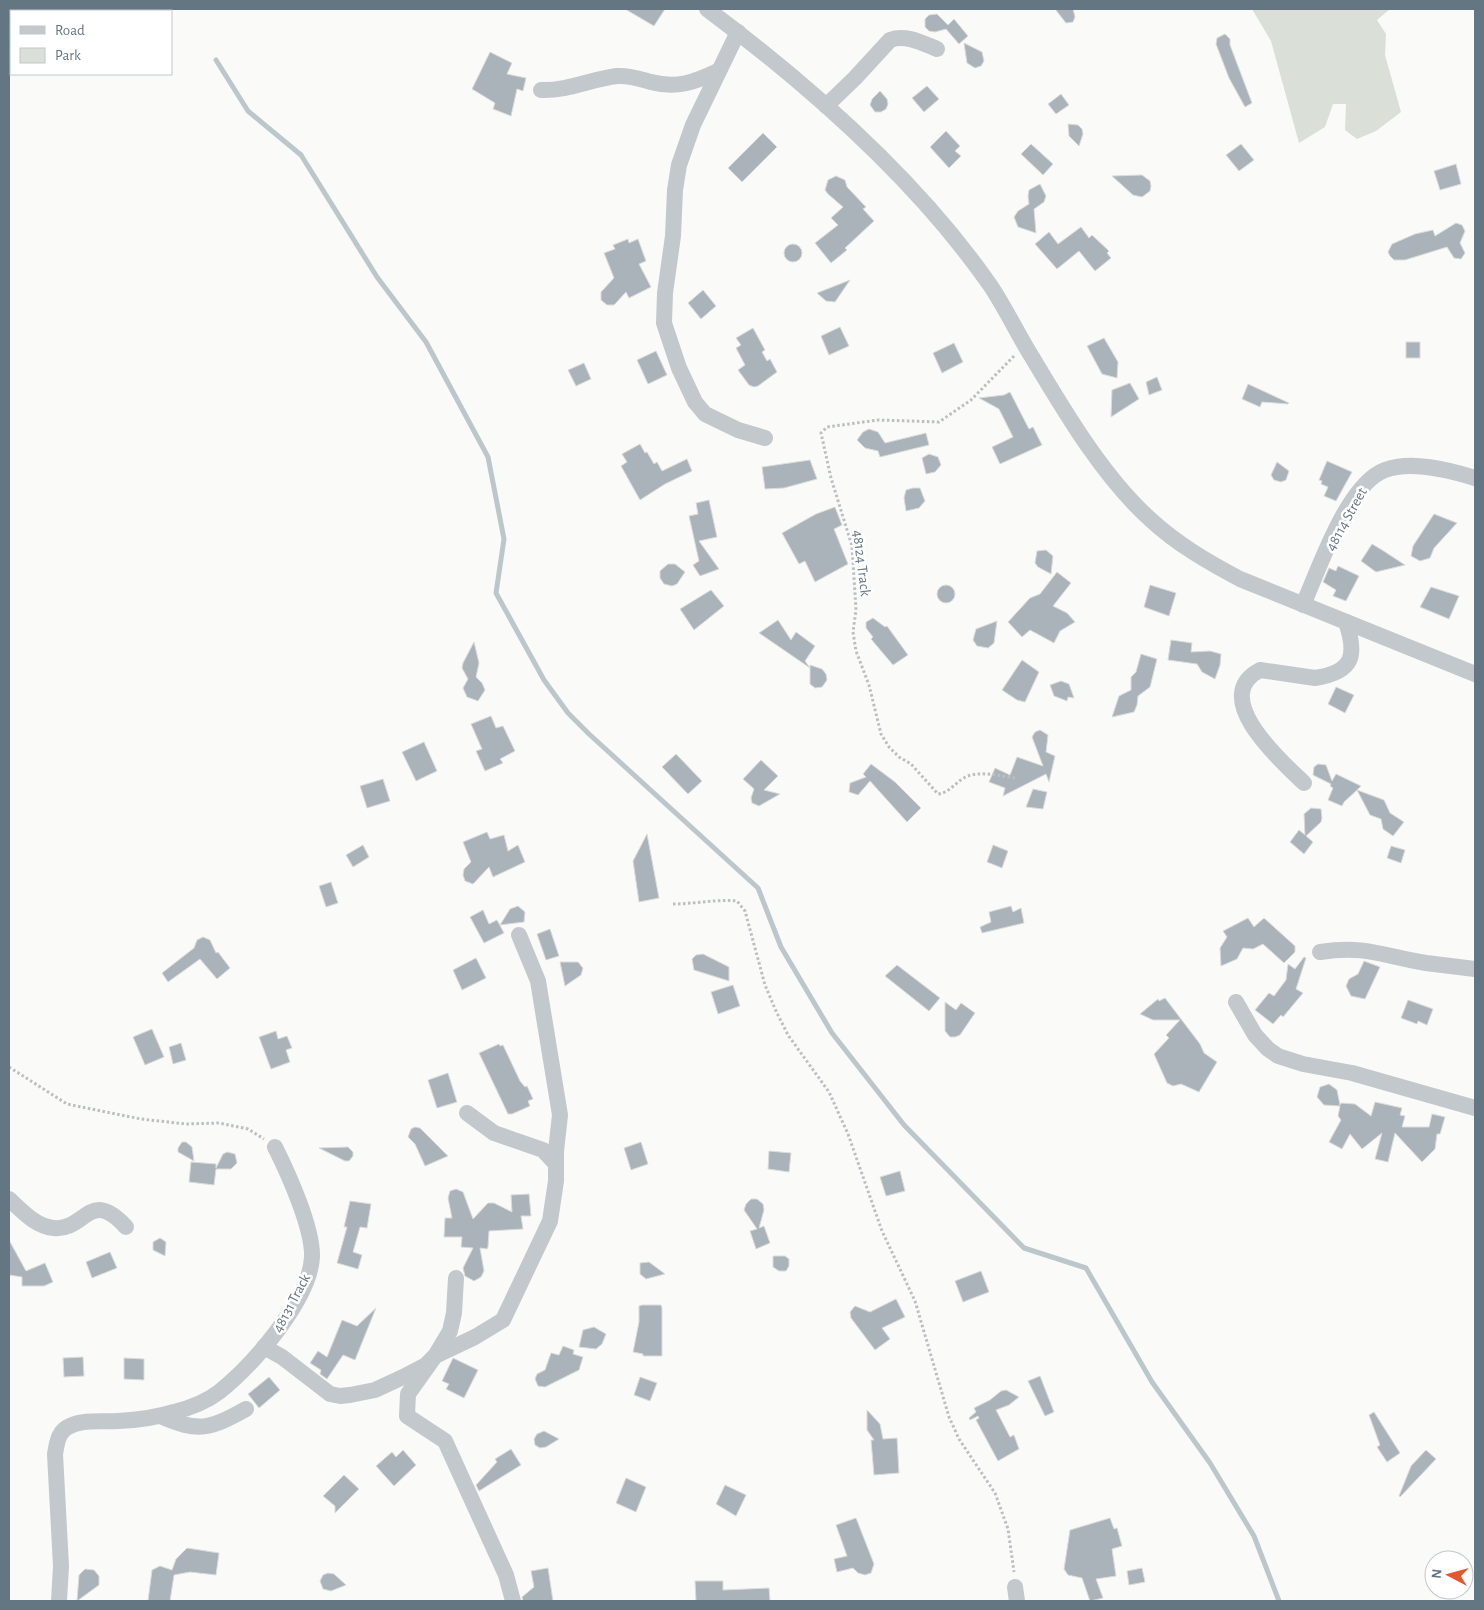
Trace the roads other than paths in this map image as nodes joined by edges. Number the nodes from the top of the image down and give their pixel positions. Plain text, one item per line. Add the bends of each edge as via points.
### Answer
1 (707, 9) edge
2 (738, 32) junction
3 (937, 49) dead end
4 (718, 71) junction
5 (541, 90) dead end
6 (826, 106) junction
7 (765, 438) dead end
8 (1475, 478) edge
9 (1303, 605) junction
10 (1346, 622) junction
11 (1473, 675) edge
12 (1304, 783) dead end
13 (519, 935) dead end
14 (1320, 952) dead end
15 (1475, 969) edge
16 (1236, 1002) dead end
17 (1475, 1108) edge
18 (467, 1113) dead end
19 (275, 1147) road end
20 (556, 1164) junction
21 (9, 1199) edge
22 (126, 1227) dead end
23 (456, 1278) dead end
24 (264, 1347) junction
25 (435, 1356) junction
26 (246, 1409) dead end
27 (160, 1416) junction
28 (59, 1601) edge
29 (513, 1601) edge

1 - 2 street
2 - 4 street
2 - 6 street
3 - 6 street via 910,39 897,37 890,40
4 - 5 street via 678,86 619,76 565,89
4 - 7 street via 693,125 679,166 674,190 664,323 695,402 706,414 738,430
6 - 9 street via 917,195 954,238 990,286 1053,392 1112,477 1150,519 1204,560
8 - 9 street, 48114 Street via 1427,468 1399,467 1384,470 1368,479 1348,508
9 - 10 street
10 - 11 street
10 - 12 street via 1353,652 1349,662 1338,670 1315,678 1260,670 1247,680 1243,689 1243,702 1254,730
13 - 20 street via 538,981 558,1098 560,1115
14 - 15 street via 1345,948 1367,950
16 - 17 street via 1255,1035 1268,1049 1284,1058 1352,1073
18 - 20 street via 483,1128 544,1150
19 - 24 street, 48131 Track via 301,1212 312,1257 309,1276 300,1293
20 - 25 street via 550,1222 503,1320
21 - 22 street via 35,1222 53,1228 62,1228 94,1210 117,1217
23 - 25 street via 450,1331
24 - 25 street via 330,1394 340,1396 375,1390 426,1365
24 - 27 street, 48131 Track via 218,1392 197,1405
25 - 29 street via 408,1394 407,1416 445,1440 506,1575
26 - 27 street via 210,1427 188,1426
27 - 28 street, 48131 Track via 80,1422 61,1432 55,1454 61,1566

